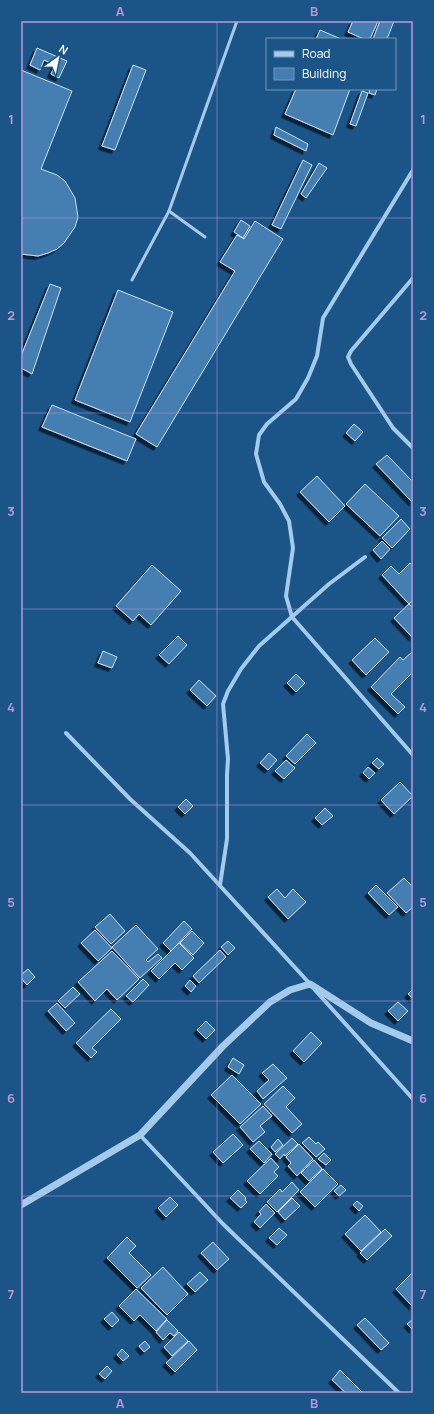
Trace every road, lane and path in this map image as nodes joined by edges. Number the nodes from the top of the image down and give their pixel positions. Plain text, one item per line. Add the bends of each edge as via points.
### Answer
1 (237, 21) edge
2 (413, 170) edge
3 (169, 212) junction
4 (205, 237) dead end
5 (413, 278) edge
6 (132, 280) dead end
7 (413, 448) edge
8 (366, 557) dead end
9 (292, 617) junction
10 (66, 734) dead end
11 (413, 755) edge
12 (220, 885) junction
13 (310, 984) junction
14 (413, 1040) edge
15 (413, 1099) edge
16 (140, 1135) junction
17 (21, 1205) edge
18 (399, 1393) edge

1 - 3 lane
2 - 9 street via 323,318 317,356 296,399 267,424 259,435 256,454 264,482 289,521 293,548 286,596
3 - 4 lane
3 - 6 lane
5 - 7 street via 350,351 348,357 393,428
8 - 9 street via 329,584
9 - 11 street
9 - 12 street via 259,646 228,691 223,704 228,759 227,839
10 - 12 street
12 - 13 street
13 - 14 street via 370,1023
13 - 15 street
13 - 16 street via 290,990 270,1002 223,1046
16 - 17 street
16 - 18 street via 223,1224

